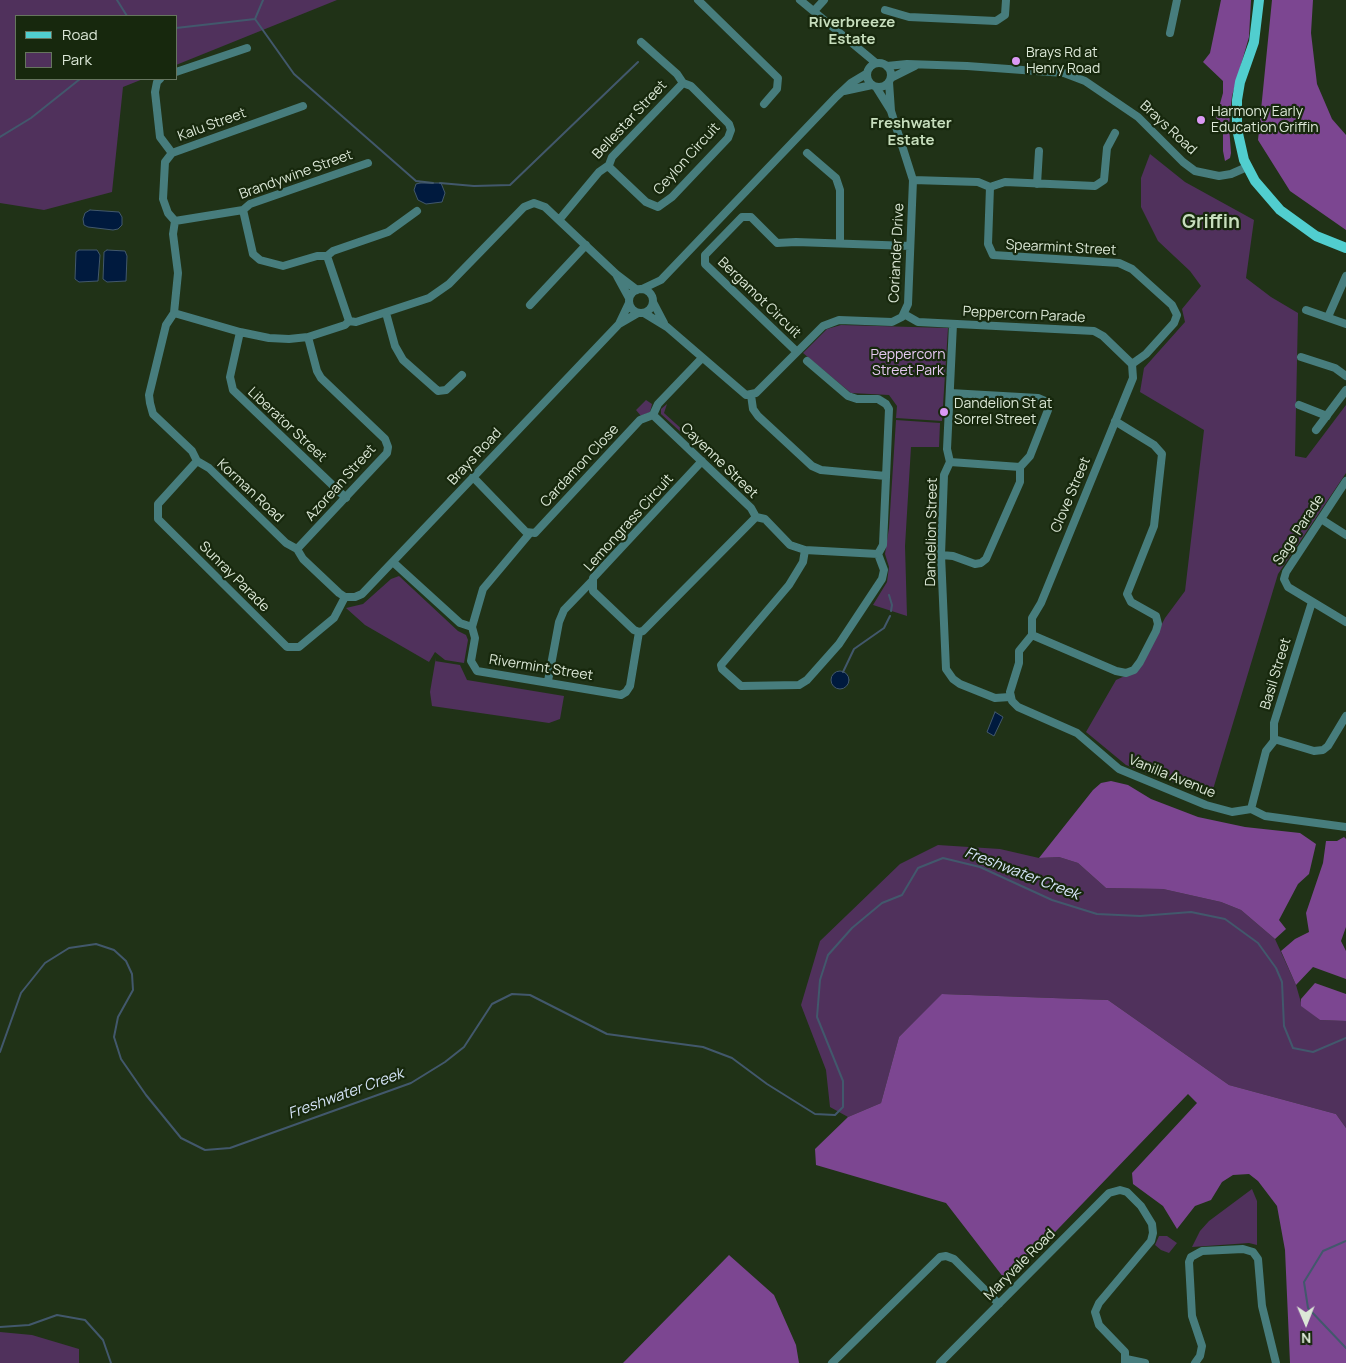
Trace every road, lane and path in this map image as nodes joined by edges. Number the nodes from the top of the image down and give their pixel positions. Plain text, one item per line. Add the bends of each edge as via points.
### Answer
1 (698, 0) edge
2 (800, 0) edge
3 (824, 0) edge
4 (1006, 0) edge
5 (1178, 0) edge
6 (1259, 0) edge
7 (885, 10) dead end
8 (814, 11) junction
9 (1170, 33) dead end
10 (641, 42) dead end
11 (247, 48) dead end
12 (860, 51) junction
13 (876, 63) junction
14 (887, 66) junction
15 (915, 66) junction
16 (178, 71) edge
17 (867, 72) junction
18 (160, 80) edge
19 (890, 80) junction
20 (683, 83) junction
21 (874, 86) junction
22 (844, 91) junction
23 (764, 104) dead end
24 (304, 106) dead end
25 (891, 111) junction
26 (1115, 133) dead end
27 (1038, 151) dead end
28 (172, 153) junction
29 (807, 153) dead end
30 (368, 163) dead end
31 (608, 166) junction
32 (1247, 167) junction
33 (913, 180) junction
34 (1037, 184) junction
35 (990, 187) junction
36 (243, 210) junction
37 (417, 211) dead end
38 (559, 220) junction
39 (175, 221) junction
40 (840, 243) junction
41 (586, 245) junction
42 (910, 246) junction
43 (1346, 248) edge
44 (327, 256) junction
45 (616, 274) junction
46 (1346, 276) edge
47 (661, 280) junction
48 (640, 289) junction
49 (653, 300) junction
50 (629, 301) junction
51 (530, 305) dead end
52 (1306, 310) dead end
53 (174, 313) junction
54 (386, 313) junction
55 (641, 313) junction
56 (904, 314) junction
57 (1328, 317) junction
58 (349, 321) junction
59 (619, 324) junction
60 (953, 324) junction
61 (1346, 324) edge
62 (667, 326) junction
63 (240, 332) junction
64 (308, 337) junction
65 (796, 351) junction
66 (1301, 357) dead end
67 (702, 358) junction
68 (807, 361) dead end
69 (1132, 364) junction
70 (462, 375) dead end
71 (1346, 376) edge
72 (1346, 390) edge
73 (950, 393) junction
74 (751, 395) junction
75 (149, 397) joint
76 (1298, 405) dead end
77 (653, 415) junction
78 (1326, 416) junction
79 (1115, 422) junction
80 (1316, 430) dead end
81 (197, 461) junction
82 (702, 462) junction
83 (950, 462) junction
84 (1020, 467) junction
85 (886, 476) junction
86 (473, 477) junction
87 (1346, 481) edge
88 (346, 498) junction
89 (756, 517) junction
90 (1321, 520) junction
91 (530, 533) junction
92 (1346, 535) edge
93 (297, 549) junction
94 (805, 550) junction
95 (878, 554) junction
96 (941, 555) junction
97 (394, 563) junction
98 (592, 582) junction
99 (345, 597) junction
100 (1312, 602) junction
101 (1346, 622) edge
102 (472, 627) junction
103 (639, 632) junction
104 (1032, 635) junction
105 (548, 681) junction
106 (1010, 697) junction
107 (1346, 716) edge
108 (1274, 739) junction
109 (1251, 809) junction
110 (1346, 827) edge
111 (999, 1304) junction
112 (1126, 1361) edge
113 (832, 1363) edge
114 (940, 1363) edge
115 (1145, 1363) edge
116 (1195, 1363) edge
117 (1276, 1363) edge

1 - 23 street via 778,78 777,89
2 - 8 street
3 - 8 street
4 - 7 street via 1005,15 996,21 909,17
5 - 9 street
6 - 32 main road via 1254,42 1237,100 1239,140
8 - 12 street
10 - 20 street, Bellestar Street
11 - 16 street
12 - 13 street
12 - 17 street
13 - 14 street
13 - 17 street
14 - 15 street, Brays Road
14 - 19 street
15 - 19 street, Brays Road
15 - 32 street, Brays Road via 1050,70 1072,75 1094,86 1138,117 1195,170 1219,176
17 - 21 street
17 - 22 street
18 - 28 street via 155,92 160,137
19 - 21 street via 883,86
19 - 25 street, Coriander Drive
20 - 31 street, Bellestar Street via 612,157
20 - 31 street, Ceylon Circuit via 691,86 729,124 728,138 672,197 658,207 646,202
21 - 22 street
21 - 25 street, Coriander Drive
22 - 47 street
24 - 28 street, Kalu Street
25 - 33 street, Coriander Drive
26 - 34 street via 1107,148 1105,178 1101,184
27 - 34 street
28 - 39 street, Kalu Street via 165,162 162,184 168,213
29 - 40 street via 836,178 840,190
30 - 36 street, Brandywine Street via 250,204
31 - 38 street, Bellestar Street via 599,172
32 - 43 main road via 1267,197 1287,216 1316,236
33 - 35 street via 978,182
33 - 42 street, Coriander Drive
34 - 35 street via 1005,182
35 - 69 street, Spearmint Street via 988,244 993,255 1119,263 1132,269 1172,305 1177,315 1174,323 1146,354
36 - 39 street, Brandywine Street
36 - 44 street via 251,248 260,260 282,266
37 - 44 street via 388,232
38 - 41 street
38 - 54 street via 545,207 534,203 524,207 450,284 428,298
39 - 53 street, Kalu Street via 173,234 178,273
40 - 42 street, Bergamot Circuit
40 - 65 street, Bergamot Circuit via 777,243 751,217 742,217 705,255 705,264
41 - 45 street
41 - 51 street
42 - 56 street, Coriander Drive via 908,304
44 - 58 street
45 - 48 street
45 - 50 street
46 - 57 street
47 - 48 street
47 - 49 street
48 - 49 street via 650,293
48 - 50 street
49 - 55 street via 650,309
49 - 62 street
50 - 55 street via 632,310
50 - 59 street, Brays Road
52 - 57 street
53 - 63 street
53 - 75 street, Kalu Street via 166,325
54 - 58 street
54 - 70 street via 395,346 403,360 438,391 446,390
55 - 59 street, Brays Road
55 - 62 street
56 - 60 street, Peppercorn Parade via 916,322
56 - 65 street, Coriander Drive via 892,322 839,320 823,326
57 - 61 street
58 - 64 street
59 - 86 street, Brays Road
60 - 69 street, Peppercorn Parade via 1094,331
60 - 73 street, Dandelion Street
62 - 67 street
63 - 64 street via 289,339
63 - 88 street, Liberator Street via 230,377 233,390
64 - 88 street, Azorean Street via 321,378 388,443 387,453
65 - 74 street, Coriander Drive
66 - 71 street via 1335,368
67 - 74 street via 737,389
67 - 77 street, Cardamon Close via 658,404
68 - 85 street via 848,396 878,399 886,404 889,409
69 - 79 street, Clove Street via 1134,378
72 - 78 street
73 - 83 street, Dandelion Street via 946,449
73 - 84 street via 1045,401 1047,414 1030,456
74 - 85 street via 752,409 758,416 812,466 821,470
75 - 81 street, Korman Road via 153,414 192,451
76 - 78 street
77 - 82 street, Cayenne Street
77 - 91 street, Cardamon Close via 640,420 535,533
78 - 80 street
79 - 104 street, Clove Street via 1032,618
79 - 104 street via 1154,445 1162,454 1154,526 1127,594 1131,602 1156,616 1156,631 1140,662 1126,673
81 - 93 street, Korman Road via 209,468
81 - 99 street, Sunray Parade via 158,504 158,519 288,647 299,647 334,618
82 - 89 street, Cayenne Street via 751,508
82 - 98 street, Lemongrass Circuit
83 - 84 street
83 - 96 street, Dandelion Street via 944,475
84 - 96 street via 1020,482 985,561 974,564
85 - 95 street via 883,545
86 - 91 street
86 - 97 street, Brays Road
87 - 90 street, Sage Parade
88 - 93 street, Azorean Street
89 - 94 street, Cayenne Street via 765,519 790,545
89 - 103 street via 649,626
90 - 92 street
90 - 100 street, Sage Parade via 1284,577 1288,587
91 - 102 street, Cardamon Close via 484,588
93 - 99 street, Korman Road via 303,559
94 - 95 street, Cayenne Street
94 - 95 street via 803,562 789,585 721,666 741,686 799,684 807,680 839,644 879,584 884,570
96 - 106 street, Dandelion Street via 947,672 955,681 993,697
97 - 99 street, Brays Road via 362,594
97 - 102 street via 460,623
98 - 103 street, Lemongrass Circuit via 593,591
98 - 105 street via 564,610
100 - 101 street, Sage Parade
100 - 108 street, Basil Street via 1274,722
102 - 105 street, Rivermint Street via 475,638 471,661 477,671
103 - 105 street, Rivermint Street via 630,686 626,692 620,695
104 - 106 street, Clove Street via 1019,651
106 - 109 street, Vanilla Avenue via 1018,707 1077,733 1126,772 1212,807 1232,812
107 - 108 street via 1323,750
108 - 109 street, Basil Street via 1266,751
109 - 110 street, Vanilla Avenue via 1265,816
111 - 112 street, Maryvale Road via 1109,1193 1127,1192 1141,1206 1154,1233 1151,1241 1099,1302 1095,1312 1096,1320 1122,1348
111 - 113 street via 954,1259 940,1257
111 - 114 street, Maryvale Road
112 - 115 street
116 - 117 street via 1202,1346 1192,1316 1191,1257 1202,1251 1243,1249 1258,1259 1264,1316

